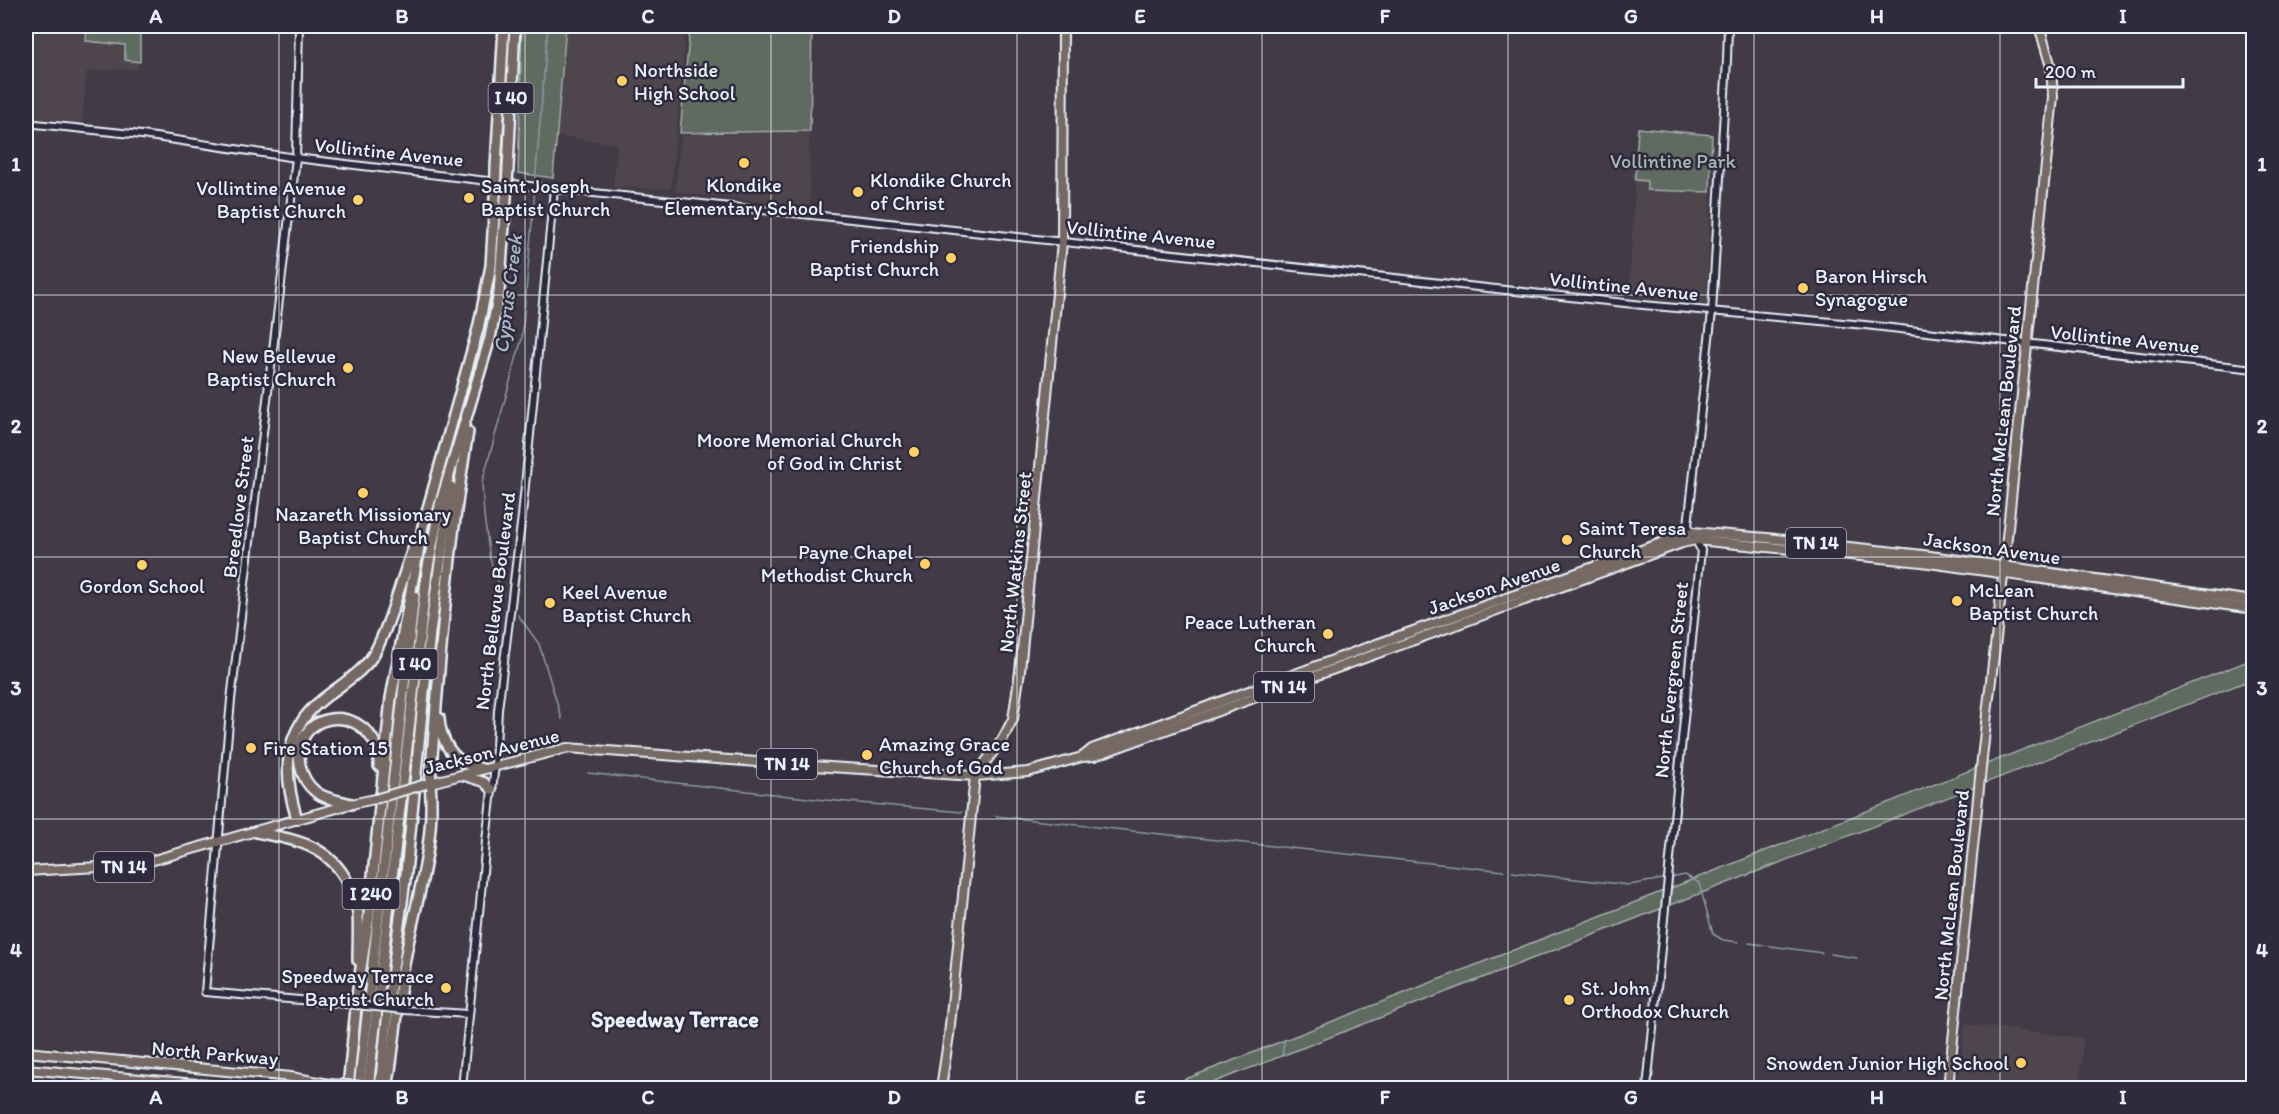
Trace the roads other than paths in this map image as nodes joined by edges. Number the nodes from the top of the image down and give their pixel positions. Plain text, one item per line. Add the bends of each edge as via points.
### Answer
1 (299, 26) edge
2 (1063, 26) edge
3 (1728, 26) edge
4 (2039, 26) edge
5 (504, 27) edge
6 (515, 27) edge
7 (26, 123) edge
8 (296, 158) junction
9 (554, 189) junction
10 (1062, 242) junction
11 (1712, 312) junction
12 (2025, 344) junction
13 (2253, 369) edge
14 (475, 393) junction
15 (471, 409) junction
16 (423, 526) junction
17 (1692, 532) junction
18 (420, 537) junction
19 (1696, 540) junction
20 (2003, 571) junction
21 (2253, 601) edge
22 (2253, 609) edge
23 (437, 691) junction
24 (1082, 757) junction
25 (495, 765) junction
26 (482, 769) junction
27 (460, 775) junction
28 (975, 776) junction
29 (381, 778) junction
30 (428, 783) junction
31 (492, 790) junction
32 (351, 804) junction
33 (297, 819) junction
34 (255, 832) junction
35 (220, 842) junction
36 (26, 871) edge
37 (357, 988) junction
38 (468, 1014) junction
39 (26, 1053) edge
40 (26, 1069) edge
41 (399, 1088) edge
42 (243, 1089) edge
43 (348, 1089) edge
44 (359, 1089) edge
45 (368, 1089) edge
46 (380, 1089) edge
47 (386, 1089) edge
48 (462, 1089) edge
49 (941, 1089) edge
50 (1647, 1089) edge
51 (1948, 1089) edge

1 - 8 street, Breedlove Street
2 - 10 main road, North Watkins Street
3 - 11 street, North Evergreen Street
4 - 12 main road, North McLean Boulevard via 2051,67 2053,97
5 - 16 highway, I 40, bridge via 491,266 478,328
6 - 14 highway, I 40, bridge via 499,294
7 - 8 street, Vollintine Avenue via 142,135
8 - 9 street, Vollintine Avenue
8 - 35 street, Breedlove Street via 231,700
9 - 10 street, Vollintine Avenue
9 - 25 street, North Bellevue Boulevard
10 - 11 street, Vollintine Avenue
10 - 28 main road, North Watkins Street via 1013,718
11 - 12 street, Vollintine Avenue
11 - 17 street, North Evergreen Street via 1691,490 1688,525
12 - 13 street, Vollintine Avenue
12 - 20 main road, North McLean Boulevard
14 - 15 highway, I 40
14 - 23 highway via 456,499
15 - 45 highway, I 40 via 440,505 426,572
15 - 46 highway, I 240 via 453,480 430,632
16 - 18 highway, I 40
16 - 33 highway via 376,652 360,671 321,700 297,731 288,751 287,778
17 - 19 street, North Evergreen Street
17 - 20 main road, Jackson Avenue / TN 14 via 1914,554
17 - 24 main road, Jackson Avenue / TN 14 via 1092,749
18 - 29 highway, I 240 via 390,698
18 - 44 highway, I 40
19 - 20 main road, Jackson Avenue / TN 14
19 - 24 main road, Jackson Avenue / TN 14 via 1094,756
19 - 50 street, North Evergreen Street via 1701,550
20 - 21 main road, Jackson Avenue / TN 14
20 - 22 main road, Jackson Avenue / TN 14
20 - 51 main road, North McLean Boulevard
23 - 26 highway via 439,722 451,752 464,763
23 - 30 highway
24 - 28 main road, Jackson Avenue / TN 14 via 1028,772
25 - 26 main road, Jackson Avenue / TN 14
25 - 28 main road, Jackson Avenue / TN 14 via 579,747
25 - 31 street, North Bellevue Boulevard
26 - 27 main road, Jackson Avenue / TN 14
27 - 30 main road, Jackson Avenue / TN 14
27 - 31 main road via 484,782
28 - 49 main road
29 - 32 highway via 376,747 364,730 342,718 317,722 298,751 302,776 317,793
29 - 37 highway, I 240 via 369,915
30 - 32 main road, Jackson Avenue / TN 14, bridge
30 - 47 highway via 433,807 429,842 405,959
31 - 38 street, North Bellevue Boulevard
32 - 33 main road, Jackson Avenue / TN 14
33 - 34 main road, Jackson Avenue / TN 14
34 - 35 main road, Jackson Avenue / TN 14
34 - 37 highway via 296,840 330,858 340,869 358,912
35 - 36 main road, Jackson Avenue / TN 14 via 134,866
35 - 38 street, Breedlove Street, bridge via 205,992
37 - 43 highway, I 240
38 - 48 street, North Bellevue Boulevard
39 - 41 main road, North Parkway, bridge
40 - 42 main road, North Parkway

